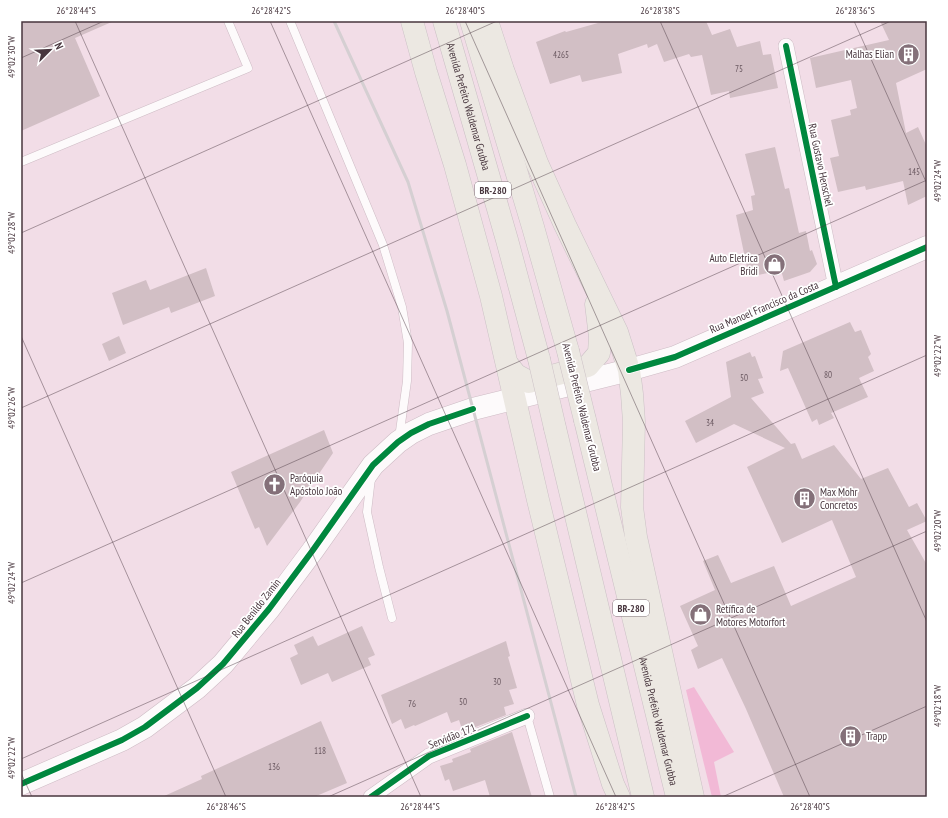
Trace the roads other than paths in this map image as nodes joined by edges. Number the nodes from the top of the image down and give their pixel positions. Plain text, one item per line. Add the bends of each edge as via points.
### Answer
1 (228, 21) edge
2 (290, 21) edge
3 (412, 21) edge
4 (444, 21) edge
5 (471, 21) edge
6 (487, 21) edge
7 (786, 46) dead end
8 (21, 162) edge
9 (927, 247) edge
10 (587, 271) junction
11 (836, 287) junction
12 (508, 365) junction
13 (629, 370) junction
14 (515, 398) junction
15 (398, 442) junction
16 (373, 465) junction
17 (392, 618) dead end
18 (527, 716) joint
19 (21, 784) edge
20 (371, 797) edge
21 (550, 797) edge
22 (618, 797) edge
23 (644, 797) edge
24 (677, 797) edge
25 (693, 797) edge

1 - 8 lane via 248,68
2 - 15 lane via 380,238 402,307 408,343 407,381
3 - 12 highway via 455,165
4 - 23 highway, Avenida Prefeito Waldemar Grubba / BR-280, bridge via 539,359
5 - 24 highway, Avenida Prefeito Waldemar Grubba / BR-280, bridge via 568,351
6 - 10 highway via 536,162
7 - 11 street, Rua Gustavo Henschel
9 - 11 main road, Rua Manoel Francisco da Costa
10 - 12 highway via 597,309 599,353 588,366 529,382 516,375
10 - 13 highway via 617,332
11 - 13 main road, Rua Manoel Francisco da Costa via 675,357
12 - 14 highway
13 - 14 main road, Rua Manoel Francisco da Costa
13 - 25 highway via 634,422 634,522
14 - 15 main road, Rua Benildo Zamin via 429,424
14 - 22 highway via 588,705
15 - 16 main road, Rua Benildo Zamin
16 - 17 lane via 368,512
16 - 19 main road, Rua Benildo Zamin via 269,609 223,664 197,688 146,727
18 - 20 street, Servidão 171 via 429,756
18 - 21 lane

